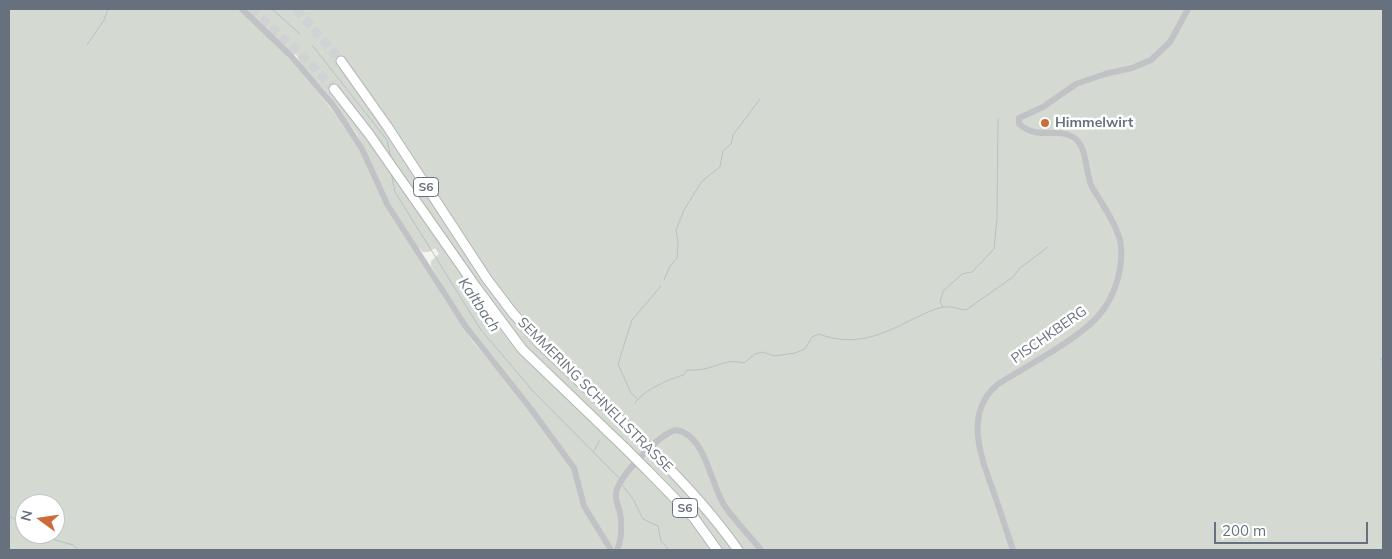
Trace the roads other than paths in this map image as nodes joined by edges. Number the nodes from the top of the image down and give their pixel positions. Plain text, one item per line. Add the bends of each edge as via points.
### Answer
1 (242, 9) edge
2 (1188, 9) edge
3 (341, 61) tunnel mouth
4 (334, 89) tunnel mouth
5 (612, 550) edge
6 (617, 550) edge
7 (717, 550) edge
8 (738, 550) edge
9 (761, 550) edge
10 (1014, 550) edge

1 - 5 street via 308,76 349,127 388,204 466,327 570,463 584,506
2 - 10 street, PISCHKBERG via 1170,42 1151,60 1076,84 1043,107 1019,118 1019,124 1026,129 1043,134 1062,133 1073,137 1080,145 1091,185 1121,245 1121,261 1116,285 1101,313 1085,328 998,384 987,393 982,403 977,429 980,450
3 - 8 highway, SEMMERING SCHNELLSTRASSE / S6, bridge via 487,280 512,312 539,343 678,476
4 - 7 highway, SEMMERING SCHNELLSTRASSE / S6, bridge via 522,349 694,518
6 - 9 street via 620,514 615,494 618,484 660,438 672,431 684,432 692,438 725,506

